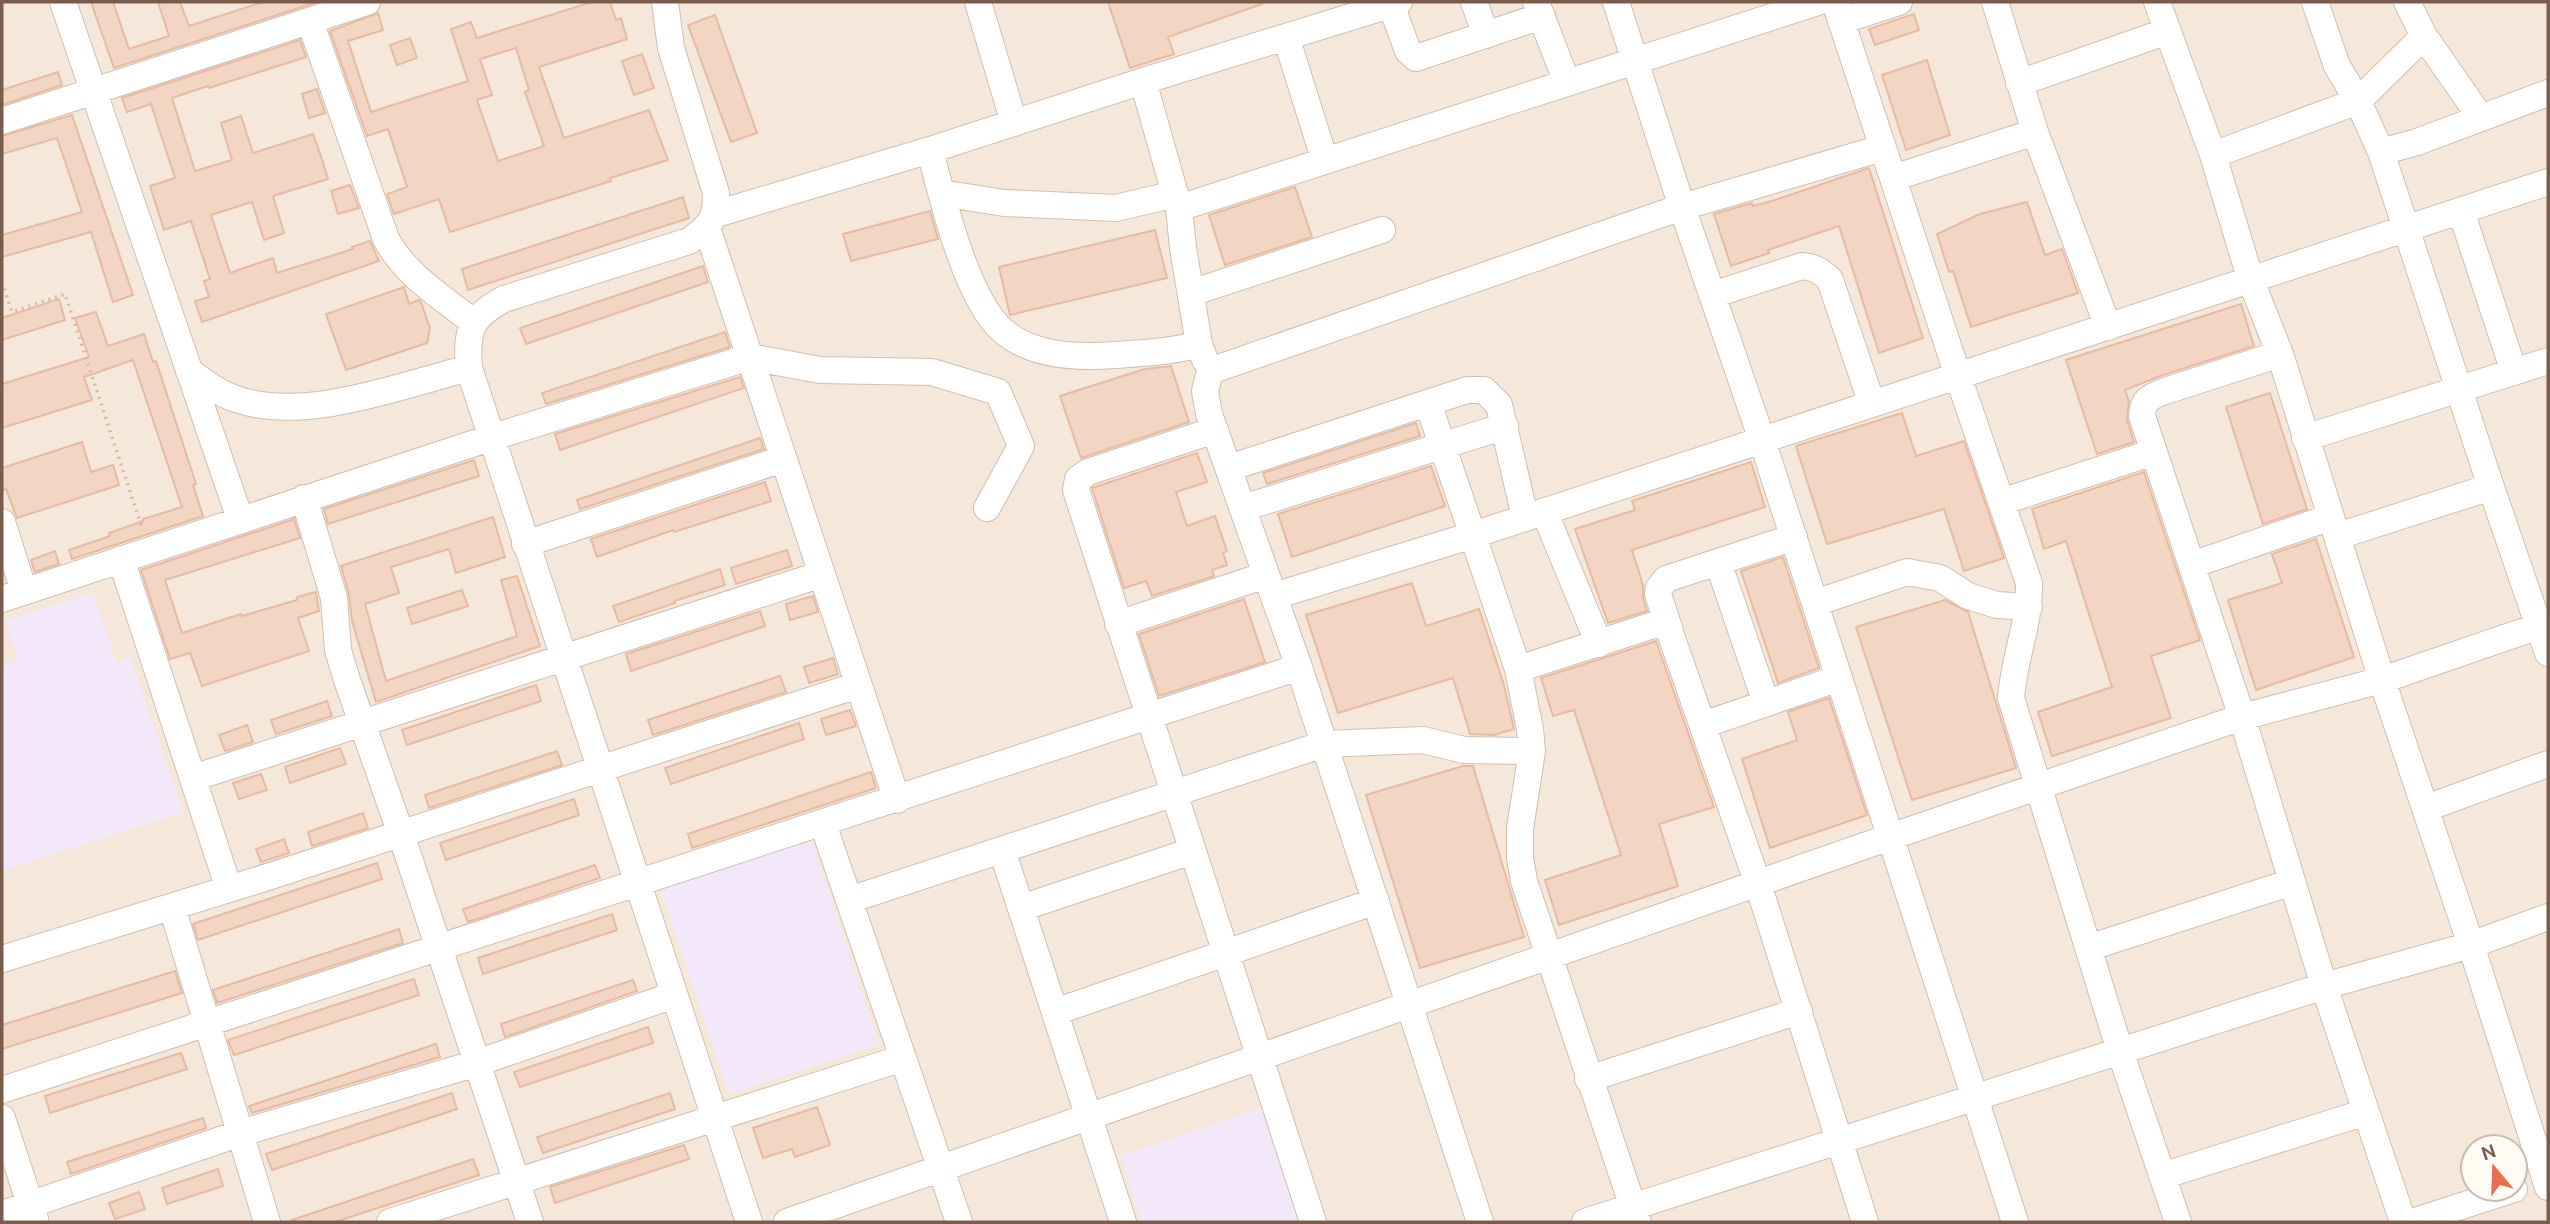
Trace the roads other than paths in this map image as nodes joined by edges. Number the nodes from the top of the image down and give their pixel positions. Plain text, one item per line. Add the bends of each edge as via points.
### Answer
1 (62, 2) edge
2 (367, 2) edge
3 (665, 2) edge
4 (978, 2) edge
5 (1474, 2) edge
6 (1616, 2) edge
7 (1818, 2) edge
8 (1899, 2) edge
9 (1995, 2) edge
10 (2157, 2) edge
11 (2315, 2) edge
12 (2407, 2) edge
13 (1393, 3) edge
14 (1539, 9) edge
15 (1838, 11) edge
16 (310, 21) junction
17 (2168, 31) junction
18 (1486, 35) junction
19 (2424, 36) junction
20 (1286, 37) junction
21 (1634, 61) junction
22 (1143, 81) junction
23 (2019, 82) junction
24 (1567, 83) junction
25 (92, 92) junction
26 (2548, 93) edge
27 (2358, 101) junction
28 (2481, 118) junction
29 (2, 121) edge
30 (1014, 123) junction
31 (2035, 132) junction
32 (1882, 148) junction
33 (930, 150) junction
34 (2381, 152) junction
35 (2213, 155) junction
36 (1325, 162) junction
37 (1893, 178) junction
38 (2548, 182) edge
39 (941, 193) junction
40 (1177, 201) junction
41 (1682, 207) junction
42 (2461, 211) junction
43 (711, 221) junction
44 (2405, 229) junction
45 (1382, 230) dead end
46 (2251, 281) junction
47 (1191, 293) junction
48 (1712, 295) junction
49 (473, 322) junction
50 (2108, 327) junction
51 (1199, 344) junction
52 (2280, 354) junction
53 (750, 357) junction
54 (2548, 360) edge
55 (469, 368) junction
56 (1210, 371) junction
57 (189, 372) junction
58 (2514, 372) junction
59 (1958, 376) junction
60 (2459, 390) junction
61 (1428, 403) junction
62 (1872, 404) junction
63 (1505, 426) junction
64 (1215, 430) junction
65 (490, 438) junction
66 (2305, 438) junction
67 (1762, 440) junction
68 (1442, 444) junction
69 (2154, 452) junction
70 (783, 459) junction
71 (1229, 468) junction
72 (2491, 487) junction
73 (304, 498) junction
74 (2001, 502) junction
75 (986, 508) dead end
76 (1242, 508) junction
77 (1535, 514) junction
78 (240, 519) junction
79 (2, 523) edge
80 (2335, 527) junction
81 (1473, 535) junction
82 (1794, 537) junction
83 (525, 544) junction
84 (121, 559) junction
85 (1718, 562) junction
86 (2192, 565) junction
87 (822, 574) junction
88 (1270, 585) junction
89 (13, 595) edge
90 (1815, 603) junction
91 (2029, 607) junction
92 (1118, 624) junction
93 (2544, 624) edge
94 (1670, 631) junction
95 (1599, 644) junction
96 (2548, 653) edge
97 (562, 657) junction
98 (1299, 667) junction
99 (1518, 669) junction
100 (1839, 678) junction
101 (2382, 680) junction
102 (858, 685) junction
103 (1766, 703) junction
104 (1148, 717) junction
105 (2242, 717) junction
106 (363, 724) junction
107 (1703, 725) junction
108 (1324, 744) junction
109 (1532, 751) junction
110 (2548, 764) edge
111 (599, 769) junction
112 (193, 778) junction
113 (2038, 788) junction
114 (1173, 793) junction
115 (897, 800) junction
116 (2426, 808) junction
117 (823, 824) junction
118 (401, 834) junction
119 (1890, 837) junction
120 (1002, 850) junction
121 (1192, 851) junction
122 (2292, 882) junction
123 (637, 884) junction
124 (1758, 884) junction
125 (229, 889) junction
126 (849, 900) junction
127 (1376, 901) junction
128 (172, 907) junction
129 (1021, 908) junction
130 (2548, 918) edge
131 (2471, 945) junction
132 (439, 948) junction
133 (2088, 948) junction
134 (1225, 953) junction
135 (1549, 958) junction
136 (2, 959) edge
137 (2324, 986) junction
138 (674, 995) junction
139 (1410, 1007) junction
140 (1799, 1011) junction
141 (1055, 1012) junction
142 (208, 1023) junction
143 (2120, 1051) junction
144 (903, 1058) junction
145 (1259, 1058) junction
146 (477, 1062) junction
147 (1588, 1079) junction
148 (2, 1090) edge
149 (1975, 1097) junction
150 (2366, 1112) junction
151 (2, 1118) edge
152 (1089, 1118) junction
153 (714, 1119) junction
154 (241, 1133) junction
155 (1840, 1140) junction
156 (941, 1169) junction
157 (2162, 1175) junction
158 (2547, 1181) edge
159 (517, 1182) junction
160 (2529, 1185) edge
161 (2471, 1203) edge
162 (2, 1214) edge
163 (33, 1214) edge
164 (1635, 1215) edge
165 (267, 1222) edge
166 (390, 1222) edge
167 (530, 1222) edge
168 (749, 1222) edge
169 (787, 1222) edge
170 (959, 1222) edge
171 (1123, 1222) edge
172 (1312, 1222) edge
173 (1480, 1222) edge
174 (1585, 1222) edge
175 (1865, 1222) edge
176 (2015, 1222) edge
177 (2178, 1222) edge
178 (2403, 1222) edge
179 (2412, 1222) edge

1 - 25 street
2 - 16 street
3 - 43 street via 671,48 716,193
4 - 30 street
5 - 18 street
6 - 21 street
7 - 21 street
8 - 15 street
9 - 23 street
10 - 17 street
11 - 27 street via 2337,66
12 - 19 street
13 - 18 street via 1408,51 1416,58
13 - 20 street
14 - 18 street
14 - 24 street
15 - 32 street
16 - 25 street
16 - 49 street via 395,256
17 - 23 street
17 - 35 street
19 - 27 street
19 - 28 street
20 - 22 street
20 - 36 street
21 - 24 street
21 - 41 street
22 - 30 street
22 - 40 street
23 - 31 street
24 - 36 street
25 - 29 street
25 - 57 street
26 - 28 street
27 - 34 street
27 - 35 street
28 - 34 street
30 - 33 street
31 - 37 street
31 - 50 street
32 - 37 street
32 - 41 street
33 - 39 street
33 - 43 street
34 - 44 street
35 - 46 street
36 - 40 street
37 - 59 street
38 - 42 street
39 - 40 street via 1004,203 1116,208
39 - 51 street via 974,290 1003,332 1051,352 1086,358 1174,351
40 - 47 street
41 - 48 street
41 - 56 street
42 - 44 street
42 - 58 street
43 - 49 street via 689,240 504,299
43 - 53 street
44 - 46 street
44 - 60 street
45 - 47 street
46 - 50 street
46 - 52 street
47 - 51 street
48 - 62 street via 1802,266 1821,271 1830,280
48 - 67 street
49 - 55 street via 467,344
50 - 59 street
51 - 56 street
52 - 66 street
52 - 69 street via 2150,398 2143,405 2142,416
53 - 65 street
53 - 70 street
53 - 75 street via 820,370 932,372 998,392 1021,446
54 - 58 street
55 - 57 street via 331,404 298,408 235,399
55 - 65 street
56 - 64 street via 1205,391
57 - 78 street
58 - 60 street
59 - 62 street
59 - 74 street
60 - 66 street
60 - 72 street
61 - 63 street via 1467,390 1484,390 1499,405
61 - 68 street
61 - 71 street
62 - 67 street
63 - 68 street
63 - 77 street
64 - 71 street
64 - 92 street via 1078,479 1076,489
65 - 73 street
65 - 83 street
66 - 80 street
67 - 77 street
67 - 82 street
68 - 76 street
68 - 81 street
69 - 74 street
69 - 86 street
70 - 83 street
70 - 87 street
71 - 76 street
72 - 80 street
72 - 93 street
73 - 78 street
73 - 106 street via 334,598 338,650
74 - 91 street via 2029,583
76 - 88 street
77 - 81 street
77 - 95 street
78 - 84 street
79 - 89 street
80 - 86 street
80 - 101 street
81 - 88 street
81 - 99 street
82 - 85 street
82 - 90 street
83 - 97 street
84 - 89 street
84 - 112 street
85 - 94 street via 1666,579 1659,587
85 - 103 street
86 - 105 street
87 - 97 street
87 - 102 street
88 - 92 street
88 - 98 street
90 - 91 street via 1907,572 1940,578 1968,596 1997,605
90 - 100 street
91 - 113 street via 2011,698
92 - 104 street
93 - 96 street
93 - 101 street
94 - 95 street via 1666,621
94 - 107 street
95 - 99 street
97 - 106 street
97 - 111 street
98 - 104 street
98 - 108 street
99 - 109 street
100 - 103 street
100 - 119 street
101 - 105 street
101 - 116 street
102 - 111 street
102 - 115 street
103 - 107 street
104 - 114 street
104 - 115 street
105 - 113 street
105 - 122 street
106 - 112 street
106 - 118 street
107 - 124 street
108 - 109 street via 1423,740 1464,750
108 - 114 street
108 - 127 street
109 - 135 street via 1520,858
110 - 116 street
111 - 118 street
111 - 123 street
112 - 125 street
113 - 119 street
113 - 133 street
114 - 120 street
114 - 121 street
115 - 117 street
116 - 131 street
117 - 123 street
117 - 126 street
118 - 125 street
118 - 132 street
119 - 124 street
119 - 149 street
120 - 126 street
120 - 129 street
121 - 129 street
121 - 134 street
122 - 133 street
122 - 137 street
123 - 132 street
123 - 138 street
124 - 135 street
124 - 140 street
125 - 128 street
126 - 144 street
127 - 134 street
127 - 139 street
128 - 136 street
128 - 142 street
129 - 141 street
130 - 131 street
131 - 137 street
131 - 158 street
132 - 142 street
132 - 146 street
133 - 143 street
134 - 141 street
134 - 145 street
135 - 139 street
135 - 147 street
137 - 143 street
137 - 150 street
138 - 146 street
138 - 153 street
139 - 145 street
139 - 173 street
140 - 147 street
140 - 155 street
141 - 152 street
142 - 148 street
142 - 154 street
143 - 149 street
143 - 157 street
144 - 153 street
144 - 156 street
145 - 152 street
145 - 172 street
146 - 154 street
146 - 159 street
147 - 164 street
149 - 155 street
149 - 176 street
150 - 157 street
150 - 178 street
151 - 163 street
152 - 156 street
152 - 171 street
153 - 159 street
153 - 168 street
154 - 163 street
154 - 165 street
155 - 164 street
155 - 175 street
156 - 169 street
156 - 170 street
157 - 177 street
158 - 160 street
159 - 166 street
159 - 167 street
161 - 179 street
162 - 163 street
164 - 174 street

